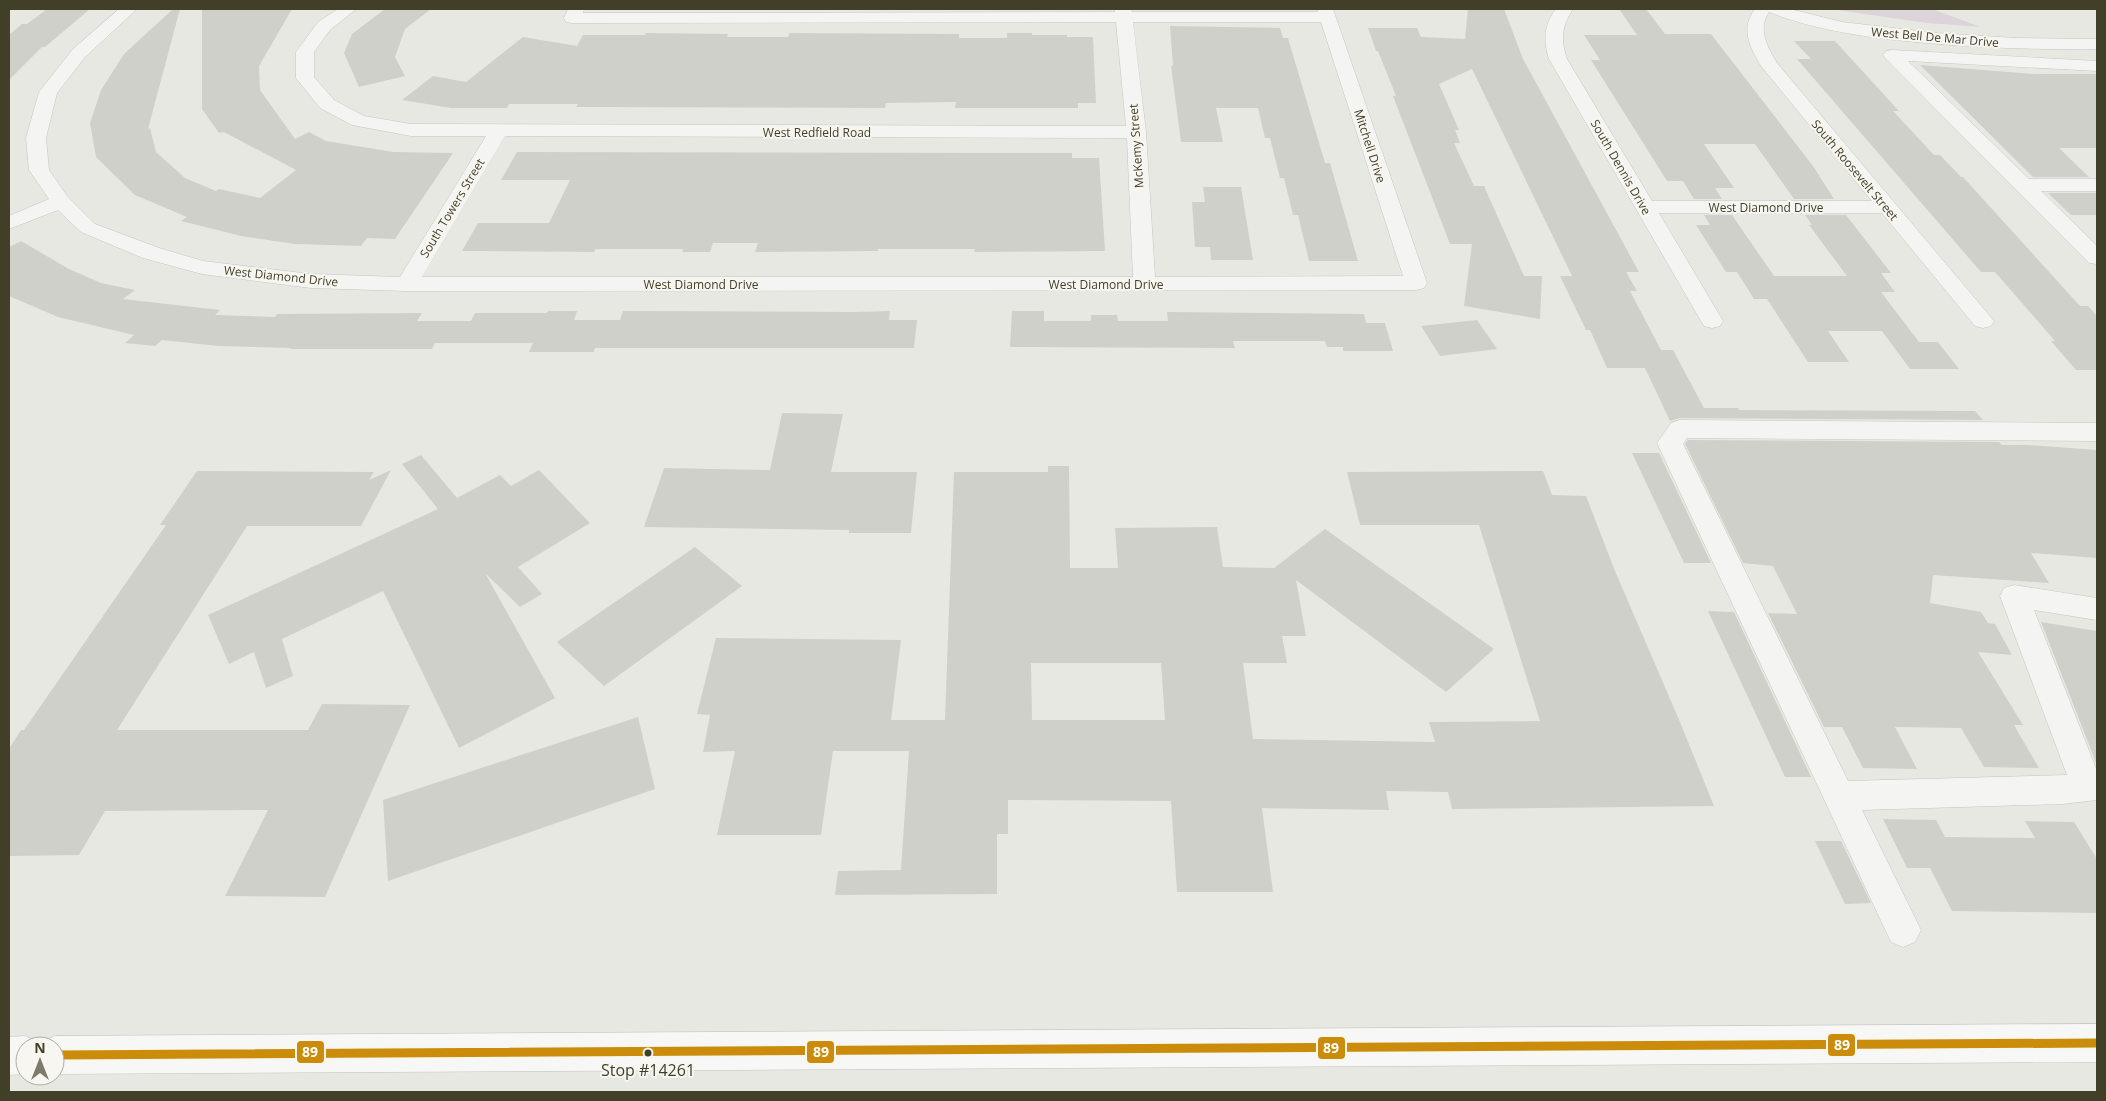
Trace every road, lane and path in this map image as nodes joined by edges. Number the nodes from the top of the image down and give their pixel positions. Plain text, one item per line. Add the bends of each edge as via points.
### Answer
1 (129, 9) edge
2 (348, 9) edge
3 (1565, 9) edge
4 (1763, 9) edge
5 (1775, 9) edge
6 (1805, 9) edge
7 (574, 13) edge
8 (1326, 13) edge
9 (1123, 14) edge
10 (2097, 33) edge
11 (2097, 44) edge
12 (2097, 66) edge
13 (498, 132) junction
14 (1136, 132) junction
15 (2024, 185) junction
16 (2097, 186) edge
17 (62, 201) junction
18 (1645, 207) junction
19 (1887, 207) junction
20 (9, 223) edge
21 (2097, 258) edge
22 (1416, 283) joint
23 (407, 284) junction
24 (1144, 284) junction
25 (1712, 321) dead end
26 (1983, 321) dead end
27 (2097, 432) edge
28 (2097, 609) edge
29 (2092, 787) edge
30 (1839, 796) junction
31 (1903, 930) dead end
32 (2097, 1044) edge
33 (65, 1055) edge

1 - 17 street, West Diamond Drive via 79,53 48,92 36,138 39,170
2 - 13 street, West Redfield Road via 324,26 305,52 305,78 327,104 359,121 412,130
3 - 18 street, South Dennis Drive via 1553,30 1554,50
4 - 19 street, South Roosevelt Street via 1754,24 1755,33 1758,46 1770,66
5 - 11 street, West Bell De Mar Drive via 1800,18 1936,39
6 - 10 street, West Bell De Mar Drive via 1948,30
7 - 9 street
8 - 9 street
8 - 22 street, Mitchell Drive
9 - 14 street, McKemy Street
12 - 15 street via 1892,55
13 - 14 street, West Redfield Road
13 - 23 street, South Towers Street
14 - 24 street, McKemy Street
15 - 16 street
15 - 21 street
17 - 20 street
17 - 23 street, West Diamond Drive via 88,228 151,253 202,267 311,281
18 - 19 street, West Diamond Drive
18 - 25 street, South Dennis Drive
19 - 26 street, South Roosevelt Street
22 - 24 street, West Diamond Drive
23 - 24 street, West Diamond Drive
27 - 30 street via 1680,429 1670,443
28 - 29 street via 2014,596
29 - 30 street
30 - 31 street
32 - 33 street

